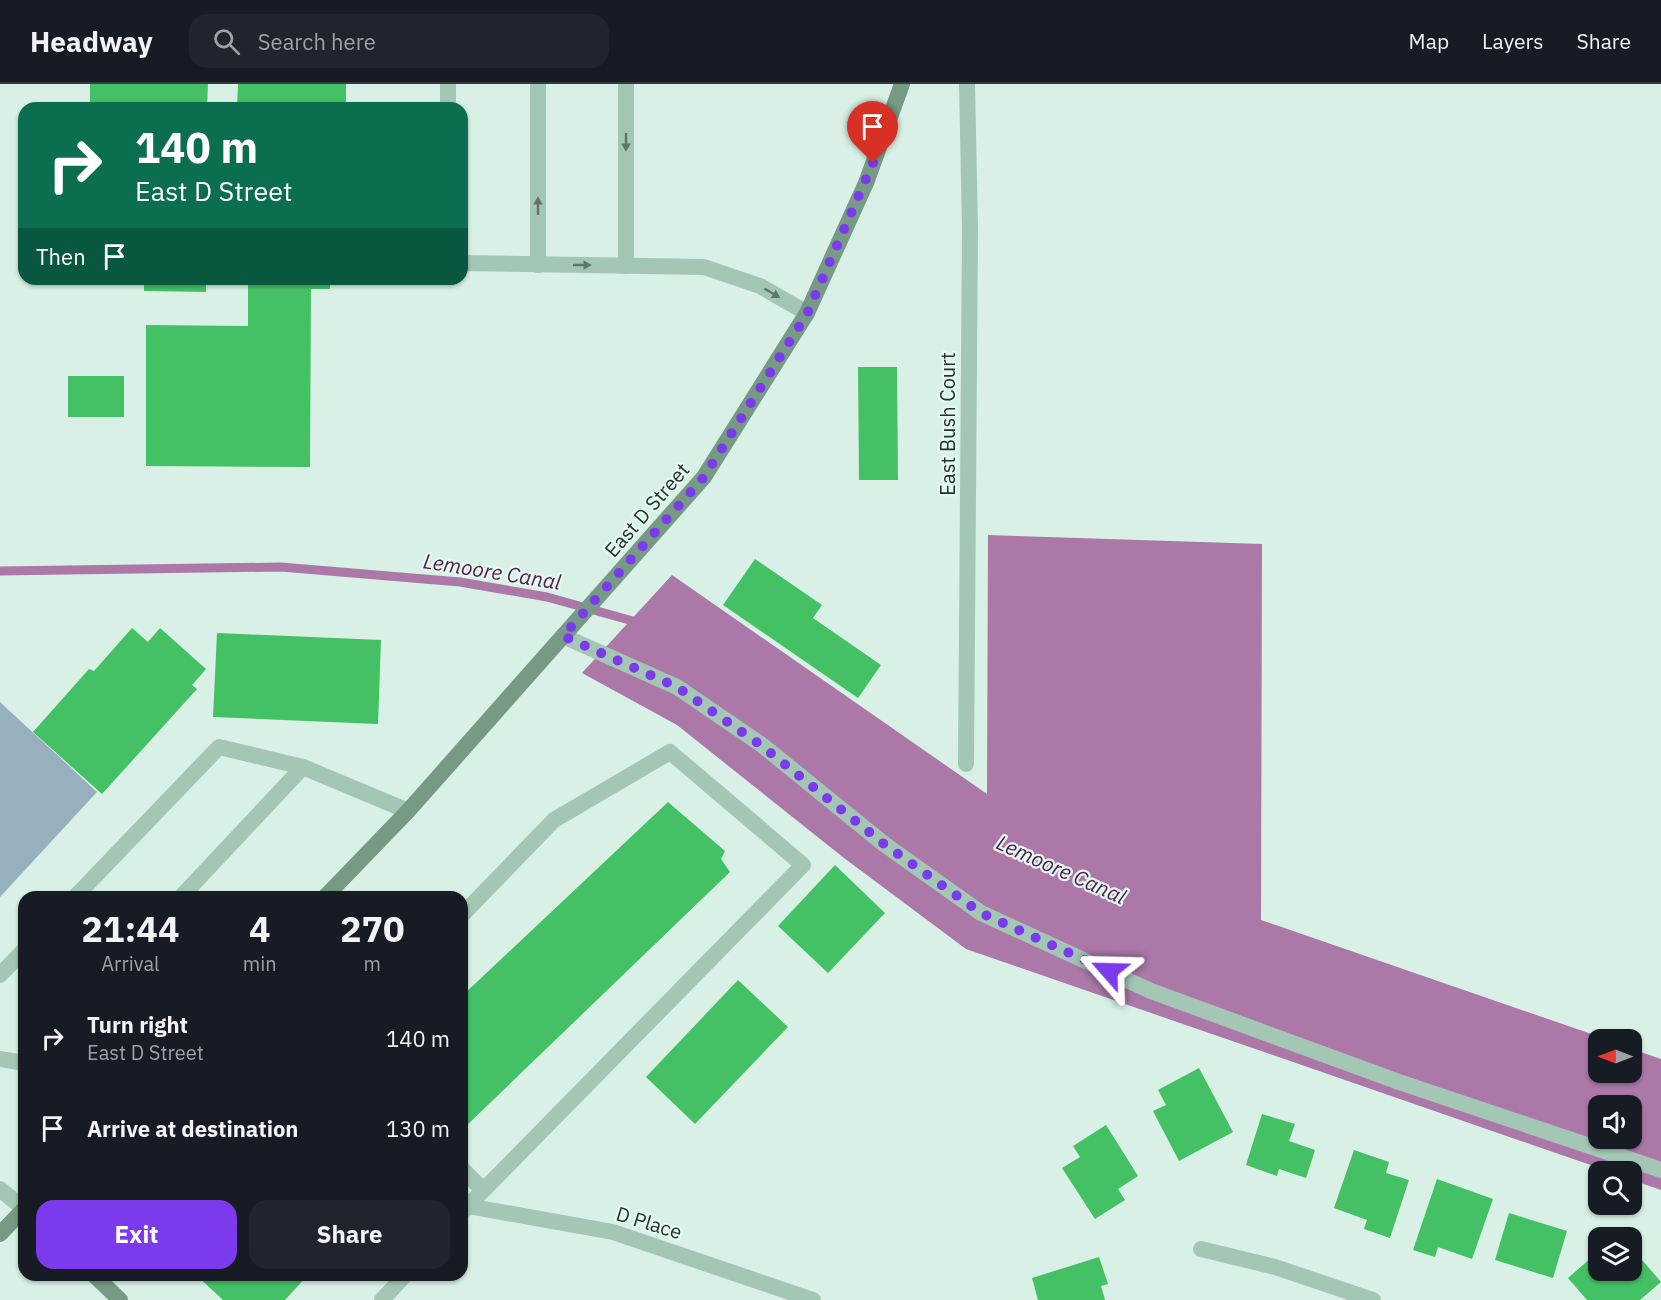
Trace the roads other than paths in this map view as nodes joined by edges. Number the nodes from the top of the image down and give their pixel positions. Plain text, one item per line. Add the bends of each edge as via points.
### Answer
1 (448, 84) edge
2 (538, 84) edge
3 (626, 84) edge
4 (902, 84) edge
5 (967, 84) edge
6 (448, 102) edge
7 (468, 263) edge
8 (538, 265) junction
9 (626, 266) junction
10 (807, 314) junction
11 (563, 636) junction
12 (966, 764) dead end
13 (303, 767) junction
14 (408, 811) junction
15 (81, 891) edge
16 (187, 891) edge
17 (331, 891) edge
18 (468, 909) edge
19 (18, 956) edge
20 (0, 975) edge
21 (0, 1059) edge
22 (18, 1062) edge
23 (1661, 1170) edge
24 (468, 1175) edge
25 (0, 1189) edge
26 (483, 1190) junction
27 (18, 1204) edge
28 (468, 1206) edge
29 (468, 1209) edge
30 (18, 1215) edge
31 (0, 1234) edge
32 (1202, 1249) dead end
33 (100, 1281) edge
34 (399, 1281) edge
35 (120, 1300) edge
36 (382, 1300) edge
37 (813, 1300) edge
38 (1373, 1300) edge

1 - 6 street
8 -> 2 street
3 -> 9 street
4 - 10 main road, East D Street via 866,183
5 - 12 street, East Bush Court via 970,240
7 - 8 street
8 -> 9 street
9 -> 10 street via 704,267 760,286
10 - 11 main road, East D Street via 704,477
11 - 14 main road, East D Street
11 - 23 street via 677,687 762,746 884,844 981,913 1151,991 1399,1083
13 - 14 street
13 - 15 street via 219,747
13 - 16 street
14 - 17 main road, East D Street
18 - 26 street via 554,820 670,752 803,865
19 - 20 street
21 - 22 street
24 - 26 street
25 - 27 street
26 - 28 street
29 - 37 street, D Place via 613,1232
30 - 31 main road
32 - 38 street via 1275,1267
33 - 35 main road
34 - 36 street

